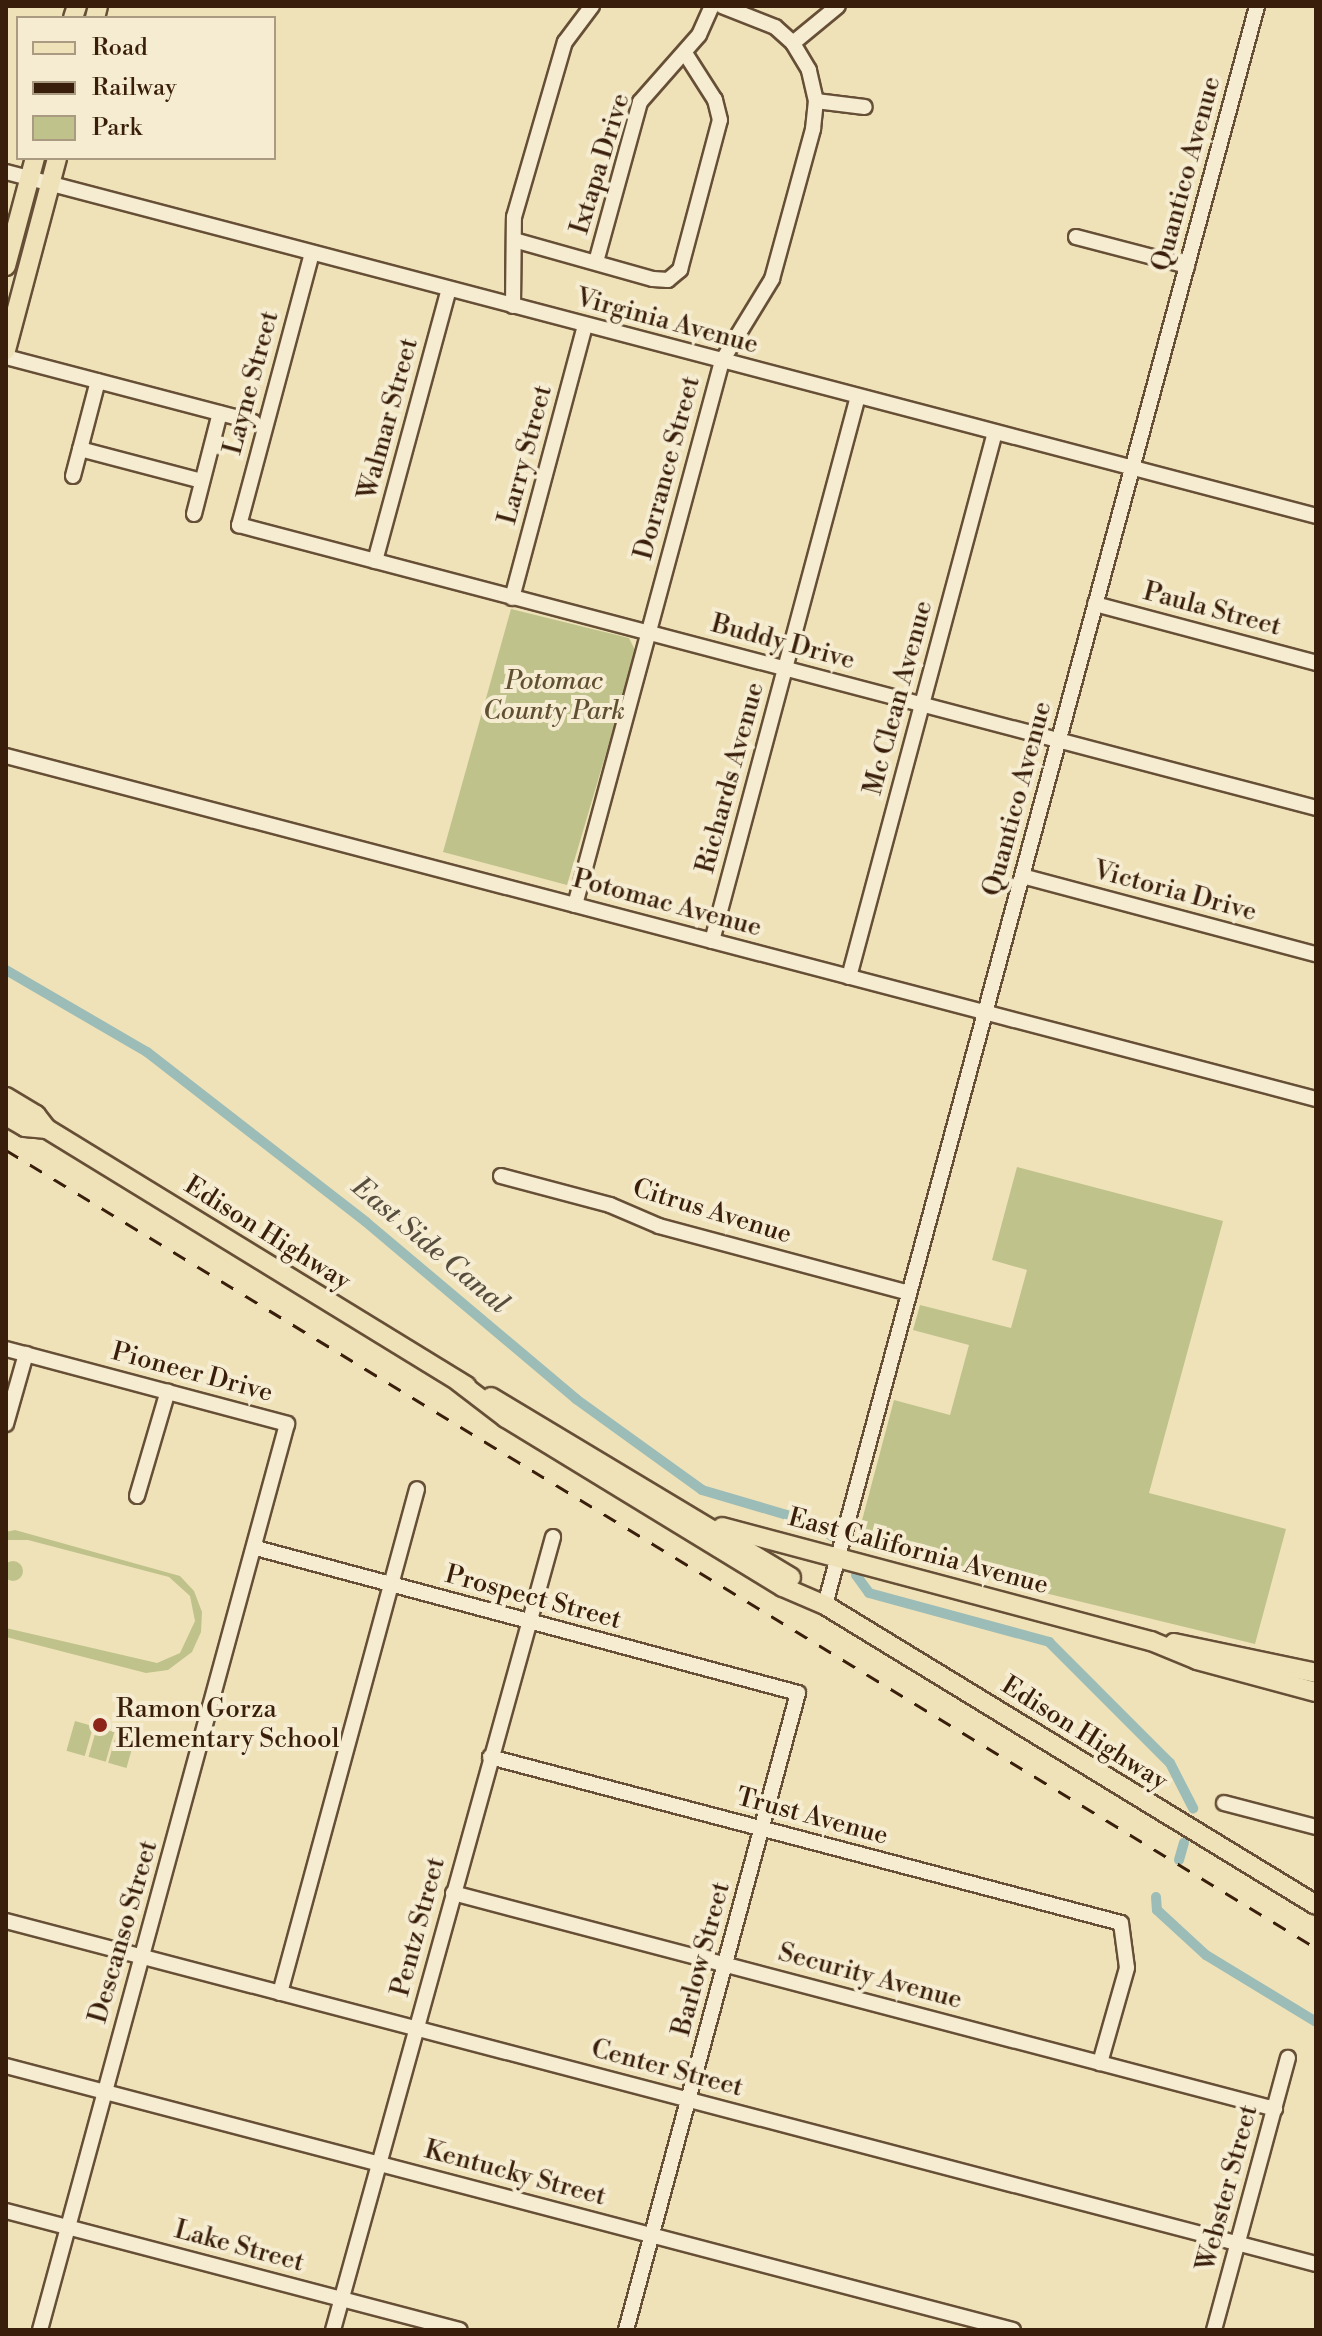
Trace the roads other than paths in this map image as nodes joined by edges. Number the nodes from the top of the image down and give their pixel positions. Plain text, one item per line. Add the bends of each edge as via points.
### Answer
1 (592, 6) edge
2 (712, 6) edge
3 (722, 6) edge
4 (838, 6) edge
5 (1257, 6) edge
6 (793, 43) junction
7 (685, 53) junction
8 (816, 101) junction
9 (865, 107) dead end
10 (34, 160) edge
11 (56, 160) edge
12 (6, 172) edge
13 (30, 178) junction
14 (50, 184) junction
15 (1076, 237) dead end
16 (514, 240) junction
17 (312, 253) junction
18 (596, 262) junction
19 (6, 266) edge
20 (1187, 266) junction
21 (449, 289) junction
22 (513, 306) junction
23 (585, 325) junction
24 (6, 350) edge
25 (6, 357) edge
26 (722, 361) junction
27 (98, 381) junction
28 (858, 396) junction
29 (220, 413) junction
30 (254, 422) dead end
31 (995, 432) junction
32 (80, 449) junction
33 (1132, 468) junction
34 (73, 476) dead end
35 (202, 481) junction
36 (1315, 513) edge
37 (194, 514) dead end
38 (239, 525) joint
39 (375, 561) junction
40 (512, 598) junction
41 (1095, 604) junction
42 (648, 633) junction
43 (1316, 663) edge
44 (785, 669) junction
45 (922, 705) junction
46 (1059, 740) junction
47 (6, 756) edge
48 (1316, 808) edge
49 (1022, 876) junction
50 (575, 905) junction
51 (712, 941) junction
52 (1316, 954) edge
53 (849, 977) junction
54 (985, 1012) junction
55 (6, 1097) edge
56 (1316, 1099) edge
57 (6, 1116) edge
58 (47, 1129) junction
59 (501, 1176) dead end
60 (909, 1293) junction
61 (6, 1349) edge
62 (26, 1354) junction
63 (459, 1382) junction
64 (168, 1391) junction
65 (6, 1424) edge
66 (417, 1489) dead end
67 (137, 1496) dead end
68 (671, 1519) junction
69 (703, 1522) junction
70 (553, 1537) dead end
71 (256, 1548) junction
72 (838, 1557) junction
73 (391, 1585) junction
74 (825, 1605) junction
75 (527, 1622) junction
76 (1151, 1641) junction
77 (1316, 1673) edge
78 (1316, 1692) edge
79 (798, 1693) joint
80 (490, 1757) junction
81 (1224, 1803) dead end
82 (1316, 1827) edge
83 (761, 1829) junction
84 (453, 1893) junction
85 (1315, 1901) edge
86 (6, 1921) edge
87 (142, 1956) junction
88 (725, 1964) junction
89 (280, 1993) junction
90 (416, 2028) junction
91 (1288, 2058) dead end
92 (1100, 2063) junction
93 (6, 2066) edge
94 (105, 2092) junction
95 (689, 2100) junction
96 (1275, 2109) junction
97 (379, 2164) junction
98 (6, 2211) edge
99 (68, 2227) junction
100 (652, 2235) junction
101 (1237, 2244) junction
102 (1316, 2264) edge
103 (342, 2299) junction
104 (40, 2330) edge
105 (333, 2330) edge
106 (460, 2330) edge
107 (626, 2330) edge
108 (1013, 2330) edge
109 (1214, 2330) edge

1 - 16 street via 565,42 514,217
2 - 7 street, Ixtapa Drive
3 - 6 street via 775,27
4 - 6 street
5 - 20 street, Quantico Avenue
6 - 8 street via 809,70
7 - 18 street, Ixtapa Drive via 640,102
7 - 18 street via 709,89 720,120 687,255 668,280
8 - 9 street
8 - 26 street, Dorrance Street via 772,279
10 - 13 main road
11 - 14 main road
12 - 13 street, Virginia Avenue
13 - 14 street, Virginia Avenue
13 - 19 main road
14 - 17 street, Virginia Avenue
14 - 24 main road
15 - 20 street
16 - 18 street
16 - 22 street
17 - 21 street, Virginia Avenue
17 - 38 street, Layne Street
20 - 33 street, Quantico Avenue
21 - 22 street, Virginia Avenue
21 - 39 street, Walmar Street
22 - 23 street, Virginia Avenue
23 - 26 street, Virginia Avenue
23 - 40 street, Larry Street
25 - 27 street
26 - 28 street, Virginia Avenue
26 - 42 street, Dorrance Street
27 - 29 street
27 - 32 street
28 - 31 street, Virginia Avenue
28 - 44 street, Richards Avenue
29 - 30 street
29 - 35 street
31 - 33 street, Virginia Avenue
31 - 45 street, Mc Clean Avenue
32 - 34 street
32 - 35 street
33 - 36 street, Virginia Avenue
33 - 41 street, Quantico Avenue
35 - 37 street
38 - 39 street, Buddy Drive
39 - 40 street, Buddy Drive
40 - 42 street, Buddy Drive
41 - 43 street, Paula Street
41 - 46 street, Quantico Avenue
42 - 44 street, Buddy Drive
42 - 50 street, Dorrance Street
44 - 45 street, Buddy Drive
44 - 51 street, Richards Avenue
45 - 46 street, Buddy Drive
45 - 53 street, Mc Clean Avenue
46 - 48 street, Buddy Drive
46 - 49 street, Quantico Avenue
47 - 50 street, Potomac Avenue
49 - 52 street, Victoria Drive
49 - 54 street, Quantico Avenue
50 - 51 street, Potomac Avenue
51 - 53 street, Potomac Avenue
53 - 54 street, Potomac Avenue
54 - 56 street, Potomac Avenue
54 - 60 street, Quantico Avenue
55 - 58 main road, Edison Highway via 36,1115
57 - 58 main road, Edison Highway via 25,1127
58 - 63 main road, Edison Highway
59 - 60 street, Citrus Avenue via 610,1205 659,1226
60 - 72 street, Quantico Avenue
61 - 62 street, Pioneer Drive
62 - 64 street, Pioneer Drive
62 - 65 street
63 - 68 main road, Edison Highway via 506,1418
63 - 69 main road, Edison Highway via 515,1408
64 - 67 street
64 - 71 street, Pioneer Drive via 287,1424
66 - 73 street
68 - 69 main road, East California Avenue
68 - 74 main road, Edison Highway via 783,1587
69 - 72 main road, East California Avenue
69 - 74 main road, Edison Highway via 797,1581
70 - 75 street, Pentz Street
71 - 73 street, Prospect Street
71 - 87 street, Descanso Street
72 - 74 street, Quantico Avenue
72 - 76 main road, East California Avenue
73 - 75 street, Prospect Street
73 - 89 street
74 - 85 main road, Edison Highway
75 - 79 street, Prospect Street
75 - 80 street, Pentz Street
76 - 77 main road, East California Avenue via 1203,1647
76 - 78 main road, East California Avenue via 1197,1660
79 - 83 street, Barlow Street
80 - 83 street, Trust Avenue
80 - 84 street, Pentz Street
81 - 82 street
83 - 88 street, Barlow Street
83 - 92 street, Trust Avenue via 1121,1923 1127,1968
84 - 88 street, Security Avenue
84 - 90 street, Pentz Street
86 - 87 street, Center Street
87 - 89 street, Center Street
87 - 94 street, Descanso Street
88 - 92 street, Security Avenue
88 - 95 street, Barlow Street
89 - 90 street, Center Street
90 - 95 street, Center Street
90 - 97 street, Pentz Street
91 - 96 street, Webster Street
92 - 96 street, Security Avenue
93 - 94 street, Kentucky Street
94 - 97 street, Kentucky Street
94 - 99 street, Descanso Street
95 - 100 street, Barlow Street
95 - 101 street, Center Street
96 - 101 street, Webster Street
97 - 100 street, Kentucky Street
97 - 103 street, Pentz Street
98 - 99 street, Lake Street
99 - 103 street, Lake Street
99 - 104 street, Descanso Street
100 - 107 street, Barlow Street
100 - 108 street, Kentucky Street
101 - 102 street, Center Street
101 - 109 street, Webster Street
103 - 105 street, Pentz Street
103 - 106 street, Lake Street

